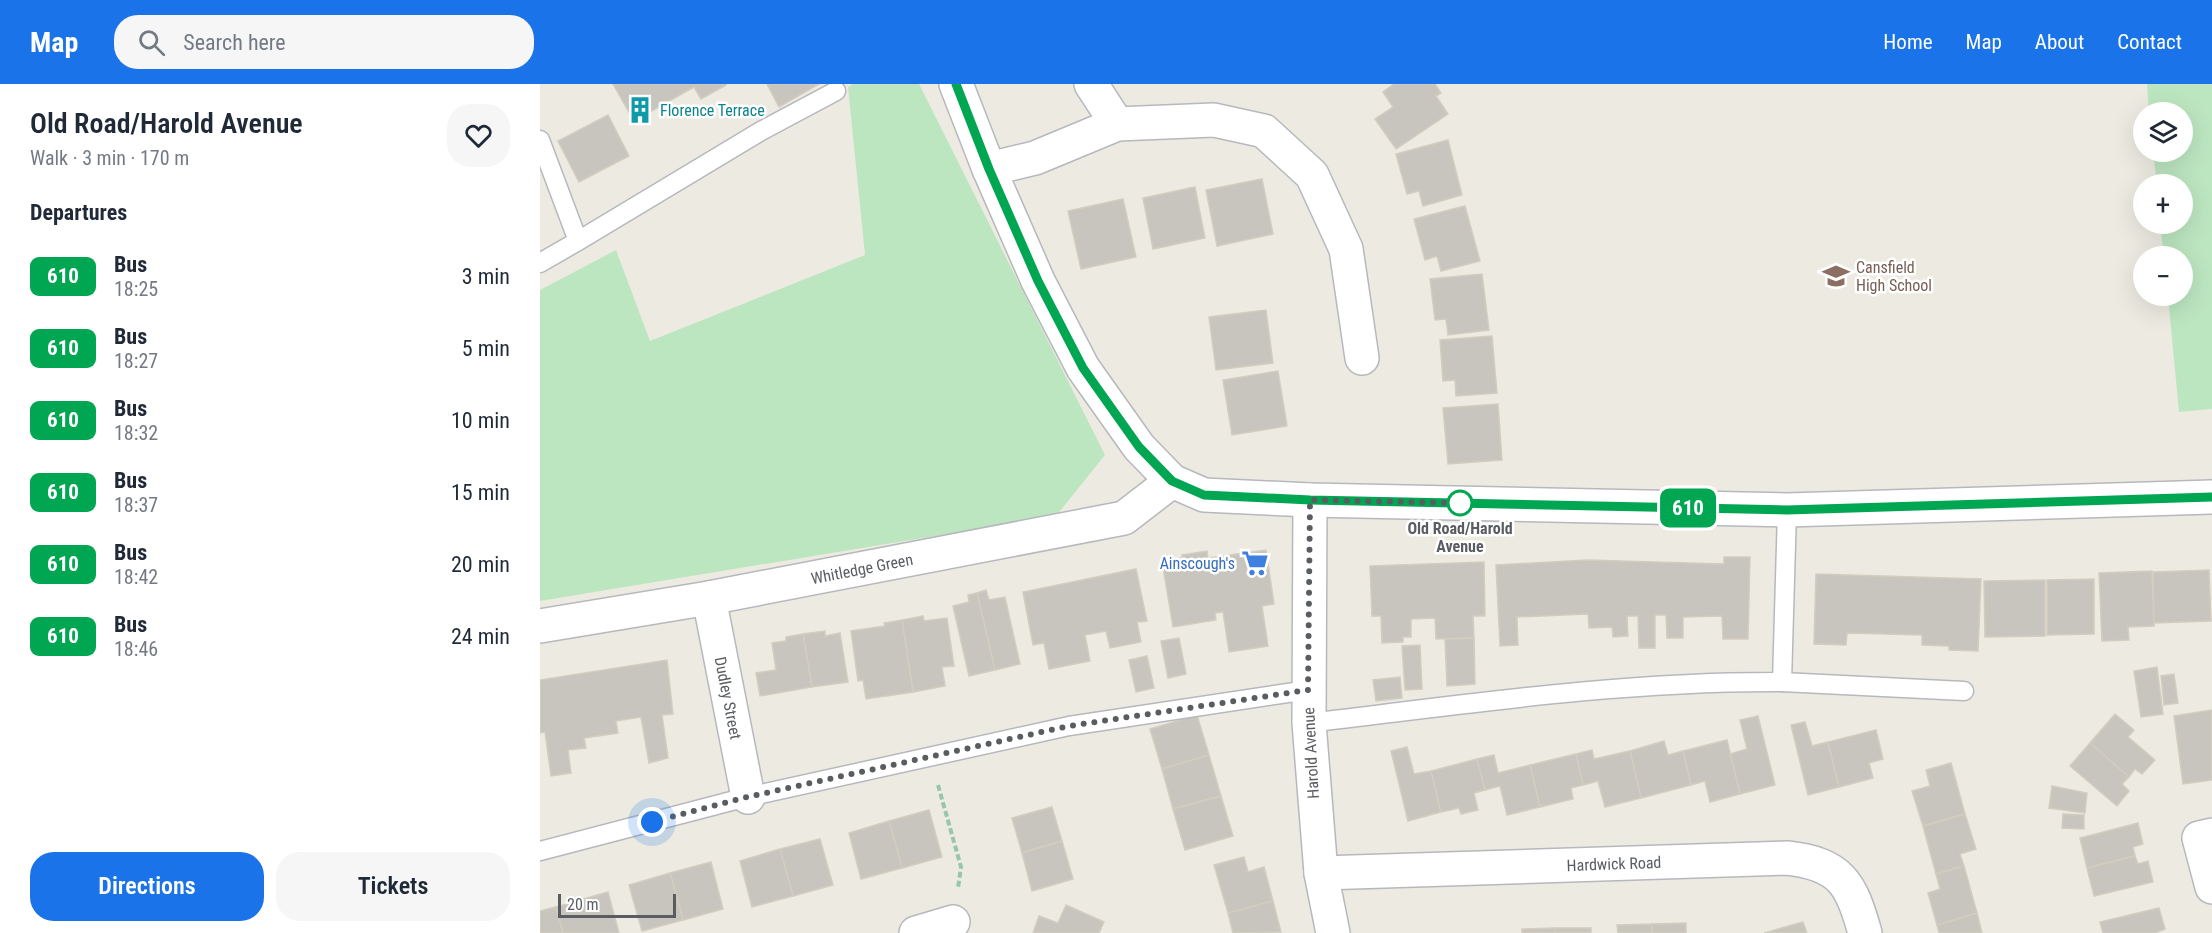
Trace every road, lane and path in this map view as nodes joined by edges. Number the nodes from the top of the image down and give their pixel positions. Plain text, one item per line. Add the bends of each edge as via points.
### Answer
1 (956, 84) edge
2 (1091, 84) edge
3 (836, 91) dead end
4 (1117, 124) junction
5 (540, 140) edge
6 (989, 169) junction
7 (578, 241) junction
8 (540, 263) edge
9 (1362, 358) dead end
10 (1172, 481) junction
11 (2212, 497) edge
12 (1310, 500) junction
13 (1787, 510) junction
14 (709, 598) junction
15 (540, 627) edge
16 (1782, 682) junction
17 (1308, 690) junction
18 (1964, 692) dead end
19 (1309, 723) junction
20 (929, 757) junction
21 (748, 797) junction
22 (2212, 835) edge
23 (540, 851) edge
24 (1321, 873) junction
25 (2212, 886) edge
26 (954, 922) joint
27 (916, 933) edge
28 (1333, 933) edge
29 (1865, 933) edge

1 - 6 street
2 - 4 street
3 - 7 lane via 761,131
4 - 6 street via 1035,158
4 - 9 street via 1214,120 1264,130 1312,175 1346,249
5 - 7 lane
6 - 10 street via 1038,281 1083,368 1139,447
7 - 8 lane
10 - 12 street via 1204,495
10 - 14 street, Whitledge Green via 1124,518
11 - 13 street
12 - 13 street
12 - 17 street, Harold Avenue
13 - 16 lane
14 - 15 street, Whitledge Green
14 - 21 street, Dudley Street
16 - 18 lane
16 - 19 lane via 1592,689
17 - 19 street, Harold Avenue
17 - 20 lane via 1069,726
19 - 24 street, Harold Avenue
20 - 21 lane
20 - 26 path via 961,867
21 - 23 lane
22 - 25 street via 2199,838
24 - 28 street, Harold Avenue
24 - 29 street, Hardwick Road via 1787,858 1810,861 1831,870 1847,884 1857,902
26 - 27 street

